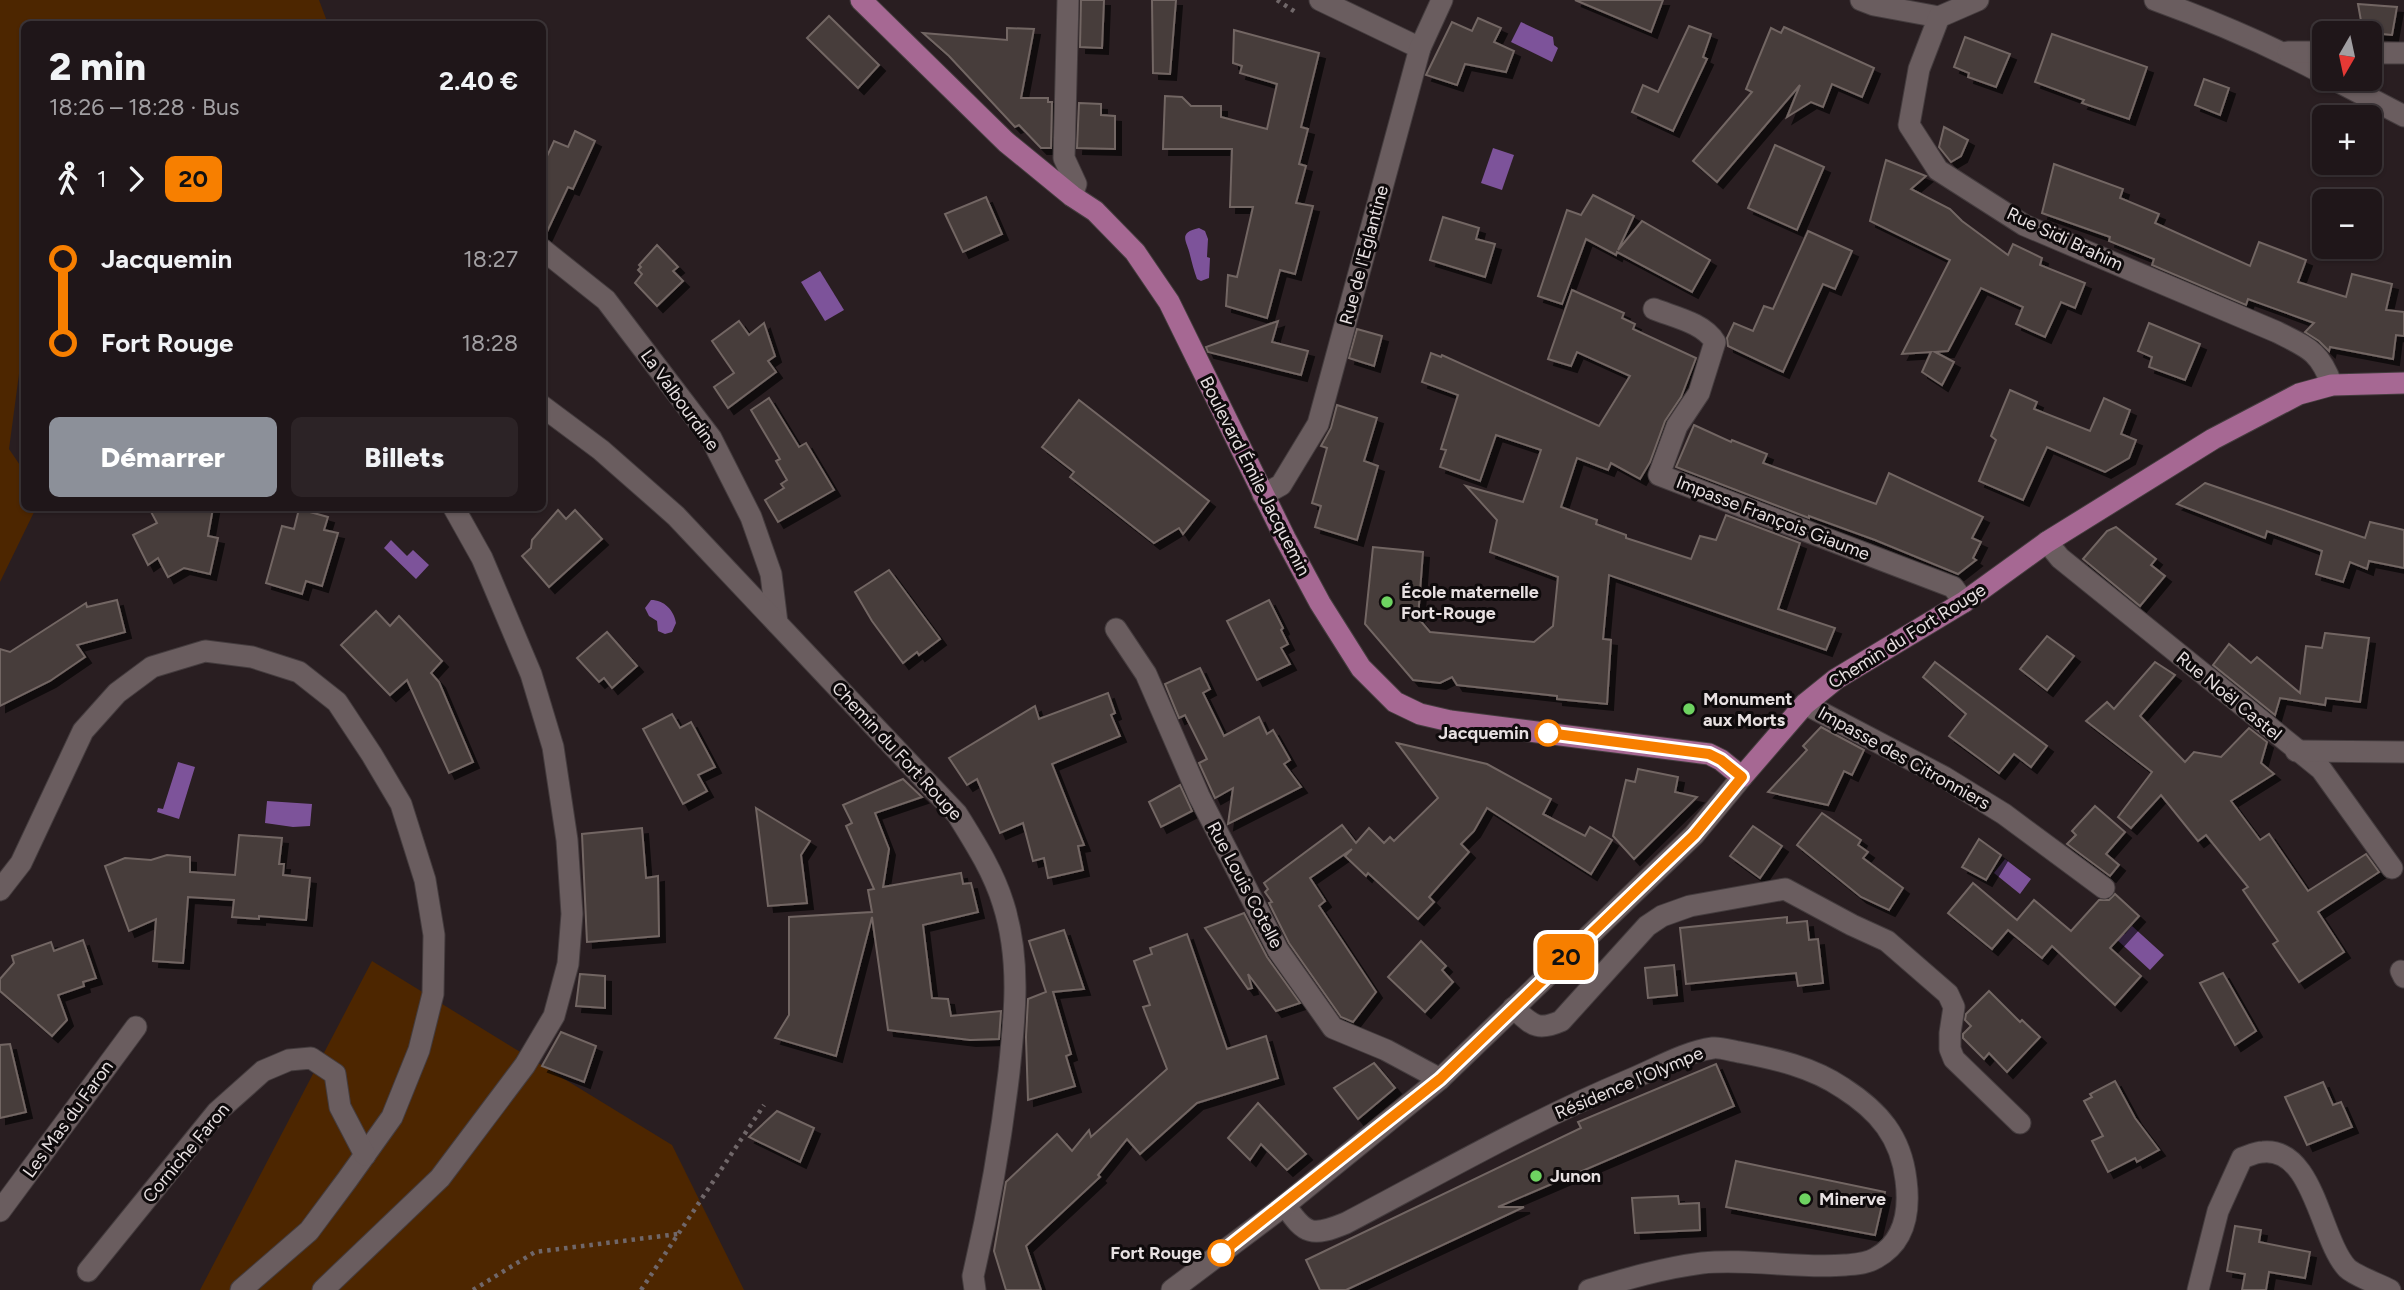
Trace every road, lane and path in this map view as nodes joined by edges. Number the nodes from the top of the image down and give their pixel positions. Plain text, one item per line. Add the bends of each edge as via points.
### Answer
1 (861, 0) edge
2 (1069, 0) edge
3 (1320, 0) edge
4 (1442, 0) edge
5 (1860, 0) edge
6 (1978, 0) edge
7 (2155, 0) edge
8 (1939, 17) junction
9 (1420, 48) junction
10 (2281, 51) junction
11 (2312, 52) edge
12 (2382, 53) edge
13 (2404, 53) edge
14 (2312, 68) edge
15 (2356, 91) edge
16 (2404, 116) edge
17 (1072, 196) junction
18 (546, 252) edge
19 (1654, 309) dead end
20 (2404, 383) edge
21 (2332, 385) junction
22 (546, 409) edge
23 (1263, 495) junction
24 (456, 511) edge
25 (2048, 542) junction
26 (1964, 602) junction
27 (778, 623) junction
28 (1116, 629) dead end
29 (1805, 704) junction
30 (2296, 751) junction
31 (2404, 752) edge
32 (1742, 777) junction
33 (2392, 868) dead end
34 (2104, 888) dead end
35 (0, 890) edge
36 (1514, 1008) junction
37 (136, 1027) dead end
38 (1440, 1079) junction
39 (764, 1105) dead end
40 (2020, 1123) dead end
41 (365, 1155) junction
42 (1285, 1205) junction
43 (0, 1211) edge
44 (678, 1234) junction
45 (88, 1271) dead end
46 (241, 1290) edge
47 (323, 1290) edge
48 (473, 1290) edge
49 (641, 1290) edge
50 (975, 1290) edge
51 (1172, 1290) edge
52 (1588, 1290) edge
53 (2198, 1290) edge
54 (2390, 1290) edge

1 - 17 main road, Boulevard Émile Jacquemin via 1006,142
2 - 17 street via 1064,158 1076,184
3 - 9 street
4 - 9 street, Rue de l'Eglantine
5 - 8 street
6 - 8 street
7 - 10 street
8 - 21 street, Rue Sidi Brahim via 1919,69 1909,125 1938,170 2024,225 2313,350
9 - 23 street, Rue de l'Eglantine via 1318,424 1281,485
10 - 11 street
10 - 14 street
12 - 13 street
15 - 16 street
17 - 23 main road, Boulevard Émile Jacquemin via 1095,211 1135,252 1169,302
18 - 27 street, La Valbourdine via 606,300 711,438 751,517 771,574
19 - 26 street, Impasse François Giaume via 1698,327 1715,342 1699,393 1677,426 1659,475 1952,587
20 - 21 main road, Chemin du Fort Rouge
21 - 25 main road, Chemin du Fort Rouge via 2299,394 2213,439
22 - 27 street, Chemin du Fort Rouge via 676,516
23 - 32 main road, Boulevard Émile Jacquemin via 1320,603 1361,668 1395,702 1450,721 1709,754
24 - 47 street via 482,558 531,674 553,747 567,841 572,914 568,964 554,1016 525,1065 440,1178
25 - 26 main road, Chemin du Fort Rouge
25 - 30 street, Rue Noël Castel via 2060,558
26 - 29 main road, Chemin du Fort Rouge via 1836,679
27 - 50 street, Chemin du Fort Rouge via 957,814 987,861 1004,905 1017,995 1002,1139 973,1276
28 - 38 street, Rue Louis Cotelle via 1146,674 1199,796 1278,950 1333,1028
29 - 32 main road, Chemin du Fort Rouge
29 - 34 street, Impasse des Citronniers via 1944,777 2004,814
30 - 31 street
30 - 33 street, Rue Noël Castel via 2321,769
32 - 36 street, Chemin du Fort Rouge via 1694,835
35 - 41 street via 22,863 83,731 117,693 152,667 205,651 252,657 299,672 337,702 401,804 425,880 434,935 433,994 419,1050 392,1117
36 - 38 street, Chemin du Fort Rouge
36 - 40 street via 1534,1026 1546,1028 1561,1021 1647,926 1662,916 1690,906 1785,889 1887,941 1948,994 1954,1007 1950,1049 1954,1059
37 - 43 street, Les Mas du Faron
38 - 42 street, Chemin du Fort Rouge
39 - 44 path
41 - 45 street, Corniche Faron via 340,1107 335,1074 312,1058 289,1060 263,1071 217,1112
41 - 46 street via 309,1231
42 - 51 street, Chemin du Fort Rouge
42 - 52 street, Résidence l'Olympe via 1307,1231 1328,1230 1571,1104 1716,1048 1809,1069 1836,1083 1883,1120 1898,1147 1906,1176 1906,1222 1891,1246 1876,1258 1829,1266 1702,1263
44 - 48 path via 535,1252
44 - 49 path
53 - 54 street via 2218,1211 2242,1158 2264,1151 2288,1157 2302,1173 2348,1269

